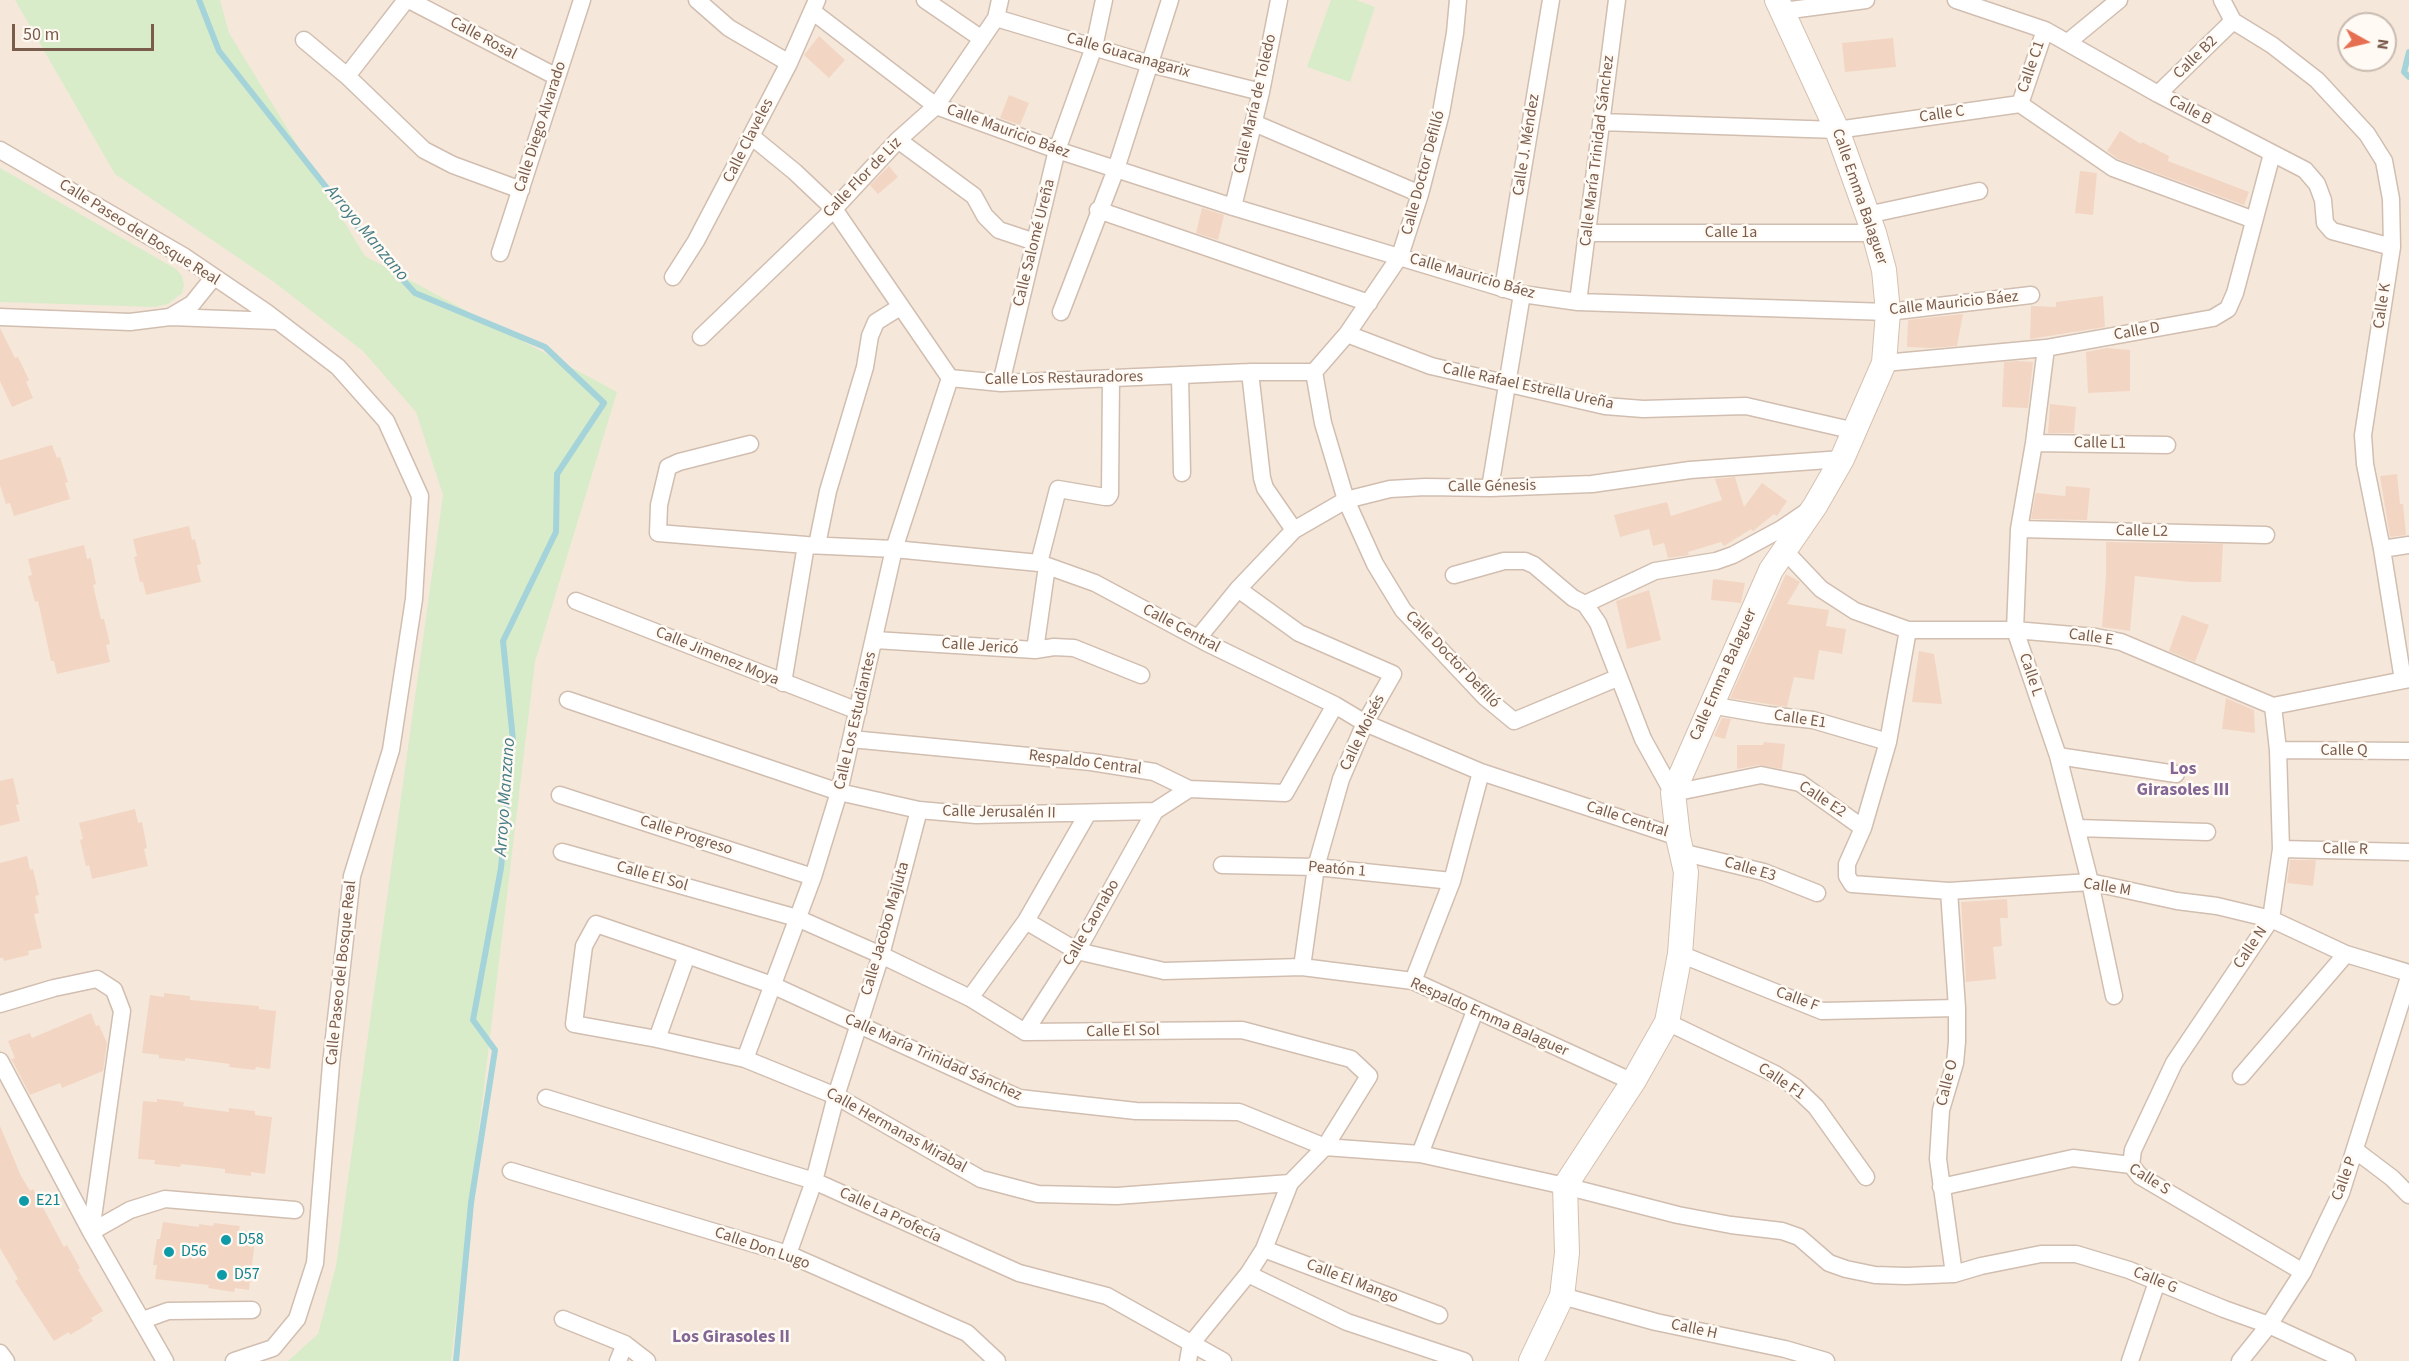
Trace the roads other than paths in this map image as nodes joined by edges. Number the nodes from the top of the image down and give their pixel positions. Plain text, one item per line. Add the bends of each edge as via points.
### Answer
1 (408, 0) edge
2 (582, 0) edge
3 (697, 0) edge
4 (925, 0) edge
5 (1000, 0) edge
6 (1104, 0) edge
7 (1170, 0) edge
8 (1279, 0) edge
9 (1458, 0) edge
10 (1551, 0) edge
11 (1617, 0) edge
12 (1866, 0) edge
13 (1956, 0) edge
14 (2119, 0) edge
15 (2222, 0) edge
16 (814, 5) edge
17 (1780, 5) edge
18 (996, 18) junction
19 (2233, 21) junction
20 (2045, 30) junction
21 (982, 39) junction
22 (304, 40) dead end
23 (2068, 42) junction
24 (1094, 47) junction
25 (789, 63) junction
26 (1150, 64) junction
27 (347, 76) junction
28 (557, 77) junction
29 (1261, 92) junction
30 (2158, 94) junction
31 (2020, 104) junction
32 (936, 106) junction
33 (1601, 122) junction
34 (1254, 123) junction
35 (1837, 130) junction
36 (751, 136) junction
37 (898, 140) junction
38 (0, 150) edge
39 (1057, 150) junction
40 (2272, 154) junction
41 (1116, 169) junction
42 (521, 190) junction
43 (1979, 191) dead end
44 (1420, 194) junction
45 (1233, 207) junction
46 (834, 209) junction
47 (1098, 210) junction
48 (2254, 220) junction
49 (1871, 224) junction
50 (1587, 233) junction
51 (1035, 242) junction
52 (2392, 248) junction
53 (500, 253) dead end
54 (1400, 256) junction
55 (213, 278) junction
56 (673, 278) dead end
57 (1503, 289) junction
58 (1522, 294) junction
59 (2031, 295) dead end
60 (1578, 302) junction
61 (1369, 303) junction
62 (900, 307) junction
63 (1061, 312) dead end
64 (1888, 312) junction
65 (0, 317) edge
66 (170, 317) junction
67 (276, 321) junction
68 (1347, 334) junction
69 (701, 337) dead end
70 (2046, 348) junction
71 (1884, 363) junction
72 (1250, 372) junction
73 (1314, 372) junction
74 (1180, 375) junction
75 (950, 378) junction
76 (1111, 378) junction
77 (1001, 383) junction
78 (1507, 384) junction
79 (1855, 431) junction
80 (2034, 443) junction
81 (750, 444) dead end
82 (2167, 445) dead end
83 (1842, 459) junction
84 (1182, 472) dead end
85 (1490, 488) junction
86 (1346, 500) junction
87 (1815, 506) junction
88 (1294, 530) junction
89 (2019, 530) junction
90 (2266, 535) dead end
91 (812, 545) junction
92 (2409, 545) edge
93 (894, 549) junction
94 (2382, 549) junction
95 (1784, 550) junction
96 (1043, 564) junction
97 (1454, 575) dead end
98 (1238, 589) junction
99 (576, 601) dead end
100 (1585, 604) junction
101 (1908, 630) junction
102 (2015, 630) junction
103 (1198, 639) junction
104 (875, 640) junction
105 (1035, 650) junction
106 (1141, 675) dead end
107 (1617, 678) junction
108 (2406, 680) edge
109 (783, 683) junction
110 (568, 700) dead end
111 (1335, 705) junction
112 (1710, 705) junction
113 (2273, 706) junction
114 (858, 711) junction
115 (1365, 723) junction
116 (851, 738) junction
117 (1888, 742) junction
118 (2278, 750) junction
119 (2409, 751) edge
120 (2058, 756) junction
121 (1481, 772) junction
122 (2176, 774) dead end
123 (1189, 789) junction
124 (839, 792) junction
125 (1673, 793) junction
126 (560, 795) dead end
127 (919, 810) junction
128 (1155, 811) junction
129 (1088, 813) junction
130 (1863, 828) junction
131 (2077, 828) junction
132 (2207, 832) dead end
133 (1679, 844) junction
134 (2281, 849) junction
135 (562, 852) dead end
136 (2409, 852) edge
137 (1222, 865) dead end
138 (1316, 867) junction
139 (813, 877) junction
140 (1452, 881) junction
141 (2090, 882) junction
142 (1948, 891) junction
143 (1817, 892) dead end
144 (797, 918) junction
145 (2271, 919) junction
146 (1026, 921) junction
147 (596, 924) joint
148 (1077, 951) junction
149 (1680, 954) junction
150 (2346, 954) junction
151 (687, 955) junction
152 (881, 955) junction
153 (1302, 967) junction
154 (2409, 975) edge
155 (1413, 981) junction
156 (772, 986) junction
157 (2114, 996) dead end
158 (970, 998) junction
159 (0, 1004) edge
160 (1957, 1008) junction
161 (1475, 1011) junction
162 (1667, 1022) junction
163 (858, 1025) junction
164 (1025, 1032) junction
165 (657, 1039) junction
166 (745, 1059) junction
167 (0, 1061) edge
168 (2241, 1076) dead end
169 (1633, 1082) junction
170 (836, 1096) junction
171 (546, 1098) dead end
172 (1325, 1147) junction
173 (2355, 1150) junction
174 (1420, 1154) junction
175 (2131, 1165) junction
176 (511, 1171) dead end
177 (1866, 1177) dead end
178 (814, 1181) junction
179 (1290, 1183) junction
180 (1564, 1186) junction
181 (1941, 1187) junction
182 (2409, 1195) edge
183 (295, 1210) dead end
184 (91, 1232) junction
185 (1264, 1249) junction
186 (788, 1254) junction
187 (2303, 1272) junction
188 (1248, 1274) junction
189 (1954, 1274) junction
190 (2157, 1282) junction
191 (1563, 1296) junction
192 (252, 1311) dead end
193 (1439, 1315) dead end
194 (563, 1319) dead end
195 (143, 1320) junction
196 (2269, 1325) junction
197 (625, 1344) junction
198 (1191, 1344) junction
199 (0, 1353) edge
200 (6, 1361) edge
201 (165, 1361) edge
202 (234, 1361) edge
203 (618, 1361) edge
204 (647, 1361) edge
205 (997, 1361) edge
206 (1188, 1361) edge
207 (1223, 1361) edge
208 (1464, 1361) edge
209 (1532, 1361) edge
210 (1826, 1361) edge
211 (2130, 1361) edge
212 (2240, 1361) edge
213 (2347, 1361) edge

1 - 27 street
1 - 28 street, Calle Rosal
2 - 28 street, Calle Diego Alvarado
3 - 25 street via 729,28
4 - 21 street
5 - 18 street, Calle Flor de Liz
6 - 24 street, Calle Salomé Ureña
7 - 26 street
8 - 29 street, Calle María de Toledo
9 - 44 street, Calle Doctor Defilló via 1441,113
10 - 57 street, Calle J. Méndez
11 - 33 street, Calle María Trinidad Sánchez
12 - 17 street
13 - 20 street, Calle B
14 - 23 street
15 - 19 street
16 - 25 street, Calle Claveles
16 - 32 street, Calle Mauricio Báez
17 - 35 street, Calle Emma Balaguer
18 - 21 street, Calle Flor de Liz
18 - 24 street, Calle Guacanagarix
19 - 30 street, Calle B2
19 - 52 street, Calle K via 2317,80 2367,134 2384,161 2391,199
20 - 23 street, Calle B
20 - 31 street, Calle C1
21 - 32 street, Calle Flor de Liz
22 - 27 street
23 - 30 street, Calle B
24 - 26 street, Calle Guacanagarix
24 - 39 street, Calle Salomé Ureña
25 - 36 street, Calle Claveles
26 - 29 street, Calle Guacanagarix
26 - 41 street
27 - 42 street via 424,150
28 - 42 street, Calle Diego Alvarado
29 - 34 street, Calle María de Toledo
30 - 40 street, Calle B
31 - 35 street, Calle C
31 - 48 street via 2113,168
32 - 37 street, Calle Flor de Liz
32 - 39 street, Calle Mauricio Báez
33 - 35 street, Calle C
33 - 50 street, Calle María Trinidad Sánchez
34 - 44 street
34 - 45 street, Calle María de Toledo
35 - 49 street, Calle Emma Balaguer
36 - 46 street
36 - 56 street, Calle Claveles
37 - 46 street, Calle Flor de Liz
37 - 51 street via 974,196 999,230
38 - 55 street, Calle Paseo del Bosque Real via 185,257
39 - 41 street, Calle Mauricio Báez
39 - 51 street, Calle Salomé Ureña
40 - 48 street, Calle D
40 - 52 street, Calle B via 2305,170 2317,184 2325,223 2332,231
41 - 45 street, Calle Mauricio Báez
41 - 47 street
42 - 53 street, Calle Diego Alvarado
43 - 49 street, Calle 1a
44 - 54 street, Calle Doctor Defilló
45 - 54 street, Calle Mauricio Báez
46 - 62 street
46 - 69 street, Calle Flor de Liz
47 - 61 street
47 - 63 street
48 - 70 street, Calle D via 2228,309 2200,321
49 - 50 street, Calle 1a
49 - 64 street, Calle Emma Balaguer via 1884,270
50 - 60 street, Calle María Trinidad Sánchez
51 - 77 street, Calle Salomé Ureña
52 - 94 street, Calle K via 2363,435
54 - 57 street, Calle Mauricio Báez
54 - 61 street, Calle Doctor Defilló
55 - 66 street via 192,304
55 - 67 street, Calle Paseo del Bosque Real
57 - 58 street, Calle Mauricio Báez
58 - 60 street, Calle Mauricio Báez
58 - 78 street
59 - 64 street, Calle Mauricio Báez
60 - 64 street, Calle Mauricio Báez
61 - 68 street, Calle Doctor Defilló
62 - 75 street
62 - 91 street via 876,322 870,336 865,367
64 - 71 street, Calle Emma Balaguer
65 - 66 street via 130,322
66 - 67 street
67 - 202 street, Calle Paseo del Bosque Real via 338,367 386,421 420,496 414,599 391,750 352,876 331,1064 315,1263 297,1319 273,1348
68 - 73 street, Calle Doctor Defilló
68 - 78 street, Calle Rafael Estrella Ureña via 1431,366
70 - 71 street, Calle D
70 - 80 street, Calle L
71 - 79 street, Calle Emma Balaguer
72 - 73 street, Calle Los Restauradores
72 - 74 street, Calle Los Restauradores
72 - 88 street via 1265,489
73 - 86 street, Calle Doctor Defilló via 1323,423
74 - 76 street, Calle Los Restauradores
74 - 84 street
75 - 77 street, Calle Los Restauradores
75 - 93 street, Calle Los Estudiantes
76 - 77 street, Calle Los Restauradores
76 - 96 street, Calle Jericó via 1110,494 1105,497 1058,489
78 - 79 street, Calle Rafael Estrella Ureña via 1605,406 1746,406
78 - 85 street
79 - 83 street, Calle Emma Balaguer
80 - 82 street, Calle L1
80 - 89 street, Calle L
81 - 91 street, Calle Central via 668,467 657,533
83 - 85 street, Calle Génesis via 1690,470 1592,484
83 - 87 street, Calle Emma Balaguer
85 - 86 street, Calle Génesis via 1390,489
86 - 88 street, Calle Génesis
86 - 107 street, Calle Doctor Defilló via 1375,564 1403,610 1485,697 1514,721
87 - 95 street, Calle Emma Balaguer
87 - 100 street via 1733,555 1655,572
88 - 98 street, Calle Génesis
89 - 90 street, Calle L2
89 - 102 street, Calle L
91 - 93 street, Calle Central
91 - 109 street
92 - 94 street
93 - 96 street, Calle Central
93 - 104 street, Calle Los Estudiantes
94 - 108 street, Calle K
95 - 101 street, Calle E via 1821,589 1855,612
95 - 112 street, Calle Emma Balaguer via 1771,570
96 - 103 street, Calle Central via 1095,583
96 - 105 street, Calle Jericó
97 - 100 street via 1504,561 1525,561
98 - 103 street, Calle Génesis
98 - 115 street, Calle Moisés via 1299,633 1393,674
99 - 109 street, Calle Jimenez Moya
100 - 107 street via 1598,623
101 - 102 street, Calle E
101 - 117 street
102 - 113 street, Calle E via 2121,642
102 - 120 street, Calle L
103 - 111 street, Calle Central
104 - 105 street, Calle Jericó
104 - 114 street, Calle Los Estudiantes
105 - 106 street via 1074,648
107 - 125 street via 1643,739
108 - 113 street
109 - 114 street, Calle Jimenez Moya
110 - 124 street, Calle Jerusalén II
111 - 115 street, Calle Central
111 - 123 street, Respaldo Central via 1286,794
112 - 117 street, Calle E1 via 1813,720
112 - 125 street, Calle Emma Balaguer
113 - 118 street, Calle N
114 - 116 street, Calle Los Estudiantes
115 - 121 street, Calle Central
115 - 138 street, Calle Moisés via 1341,779
116 - 123 street, Respaldo Central via 1091,762 1154,772
116 - 124 street, Calle Los Estudiantes
117 - 130 street
118 - 119 street, Calle Q
118 - 134 street, Calle N
120 - 122 street
120 - 131 street, Calle L
121 - 133 street, Calle Central
121 - 140 street
123 - 128 street
124 - 127 street, Calle Jerusalén II
124 - 139 street, Calle Los Estudiantes
125 - 130 street, Calle E2 via 1770,776 1800,783
125 - 133 street, Calle Emma Balaguer
126 - 139 street, Calle Progreso
127 - 129 street, Calle Jerusalén II via 976,815
127 - 152 street, Calle Jacobo Majluta
128 - 129 street, Calle Jerusalén II
128 - 148 street, Calle Caonabo
129 - 146 street
130 - 142 street, Calle M via 1847,864 1852,884
131 - 132 street
131 - 141 street, Calle L
133 - 143 street, Calle E3
133 - 149 street, Calle Emma Balaguer via 1686,872
134 - 136 street, Calle R
134 - 145 street, Calle N
135 - 144 street, Calle El Sol
137 - 138 street, Peatón 1
138 - 140 street, Peatón 1
138 - 153 street, Calle Moisés
139 - 144 street, Calle Los Estudiantes
140 - 155 street
141 - 142 street, Calle M
141 - 145 street, Calle M
141 - 157 street, Calle L
142 - 160 street, Calle O
144 - 152 street, Calle El Sol
144 - 156 street, Calle Los Estudiantes
145 - 150 street, Calle M
145 - 175 street, Calle N via 2174,1063 2133,1150
146 - 148 street, Respaldo Emma Balaguer
146 - 158 street
147 - 151 street, Calle María Trinidad Sánchez
147 - 165 street, Calle Hermanas Mirabal via 584,946 574,1024
148 - 153 street, Respaldo Emma Balaguer via 1164,971
148 - 164 street, Calle Caonabo
149 - 160 street, Calle F via 1822,1011
149 - 162 street, Calle Emma Balaguer
150 - 154 street, Calle M
150 - 168 street
151 - 156 street, Calle María Trinidad Sánchez
151 - 165 street
152 - 158 street, Calle El Sol
152 - 163 street, Calle Jacobo Majluta
153 - 155 street, Respaldo Emma Balaguer
154 - 173 street, Calle P
155 - 161 street, Respaldo Emma Balaguer
156 - 163 street, Calle María Trinidad Sánchez
156 - 166 street, Calle Los Estudiantes
158 - 164 street, Calle El Sol
159 - 184 street via 97,979 114,990 122,1011
160 - 181 street, Calle O via 1955,1063 1941,1110
161 - 169 street, Respaldo Emma Balaguer
161 - 174 street
162 - 169 street, Calle Emma Balaguer
162 - 177 street, Calle F1 via 1795,1087 1816,1107
163 - 170 street, Calle Jacobo Majluta
163 - 172 street, Calle María Trinidad Sánchez via 1019,1098 1136,1111 1239,1112
164 - 172 street, Calle El Sol via 1242,1030 1351,1059 1369,1076
165 - 166 street, Calle Hermanas Mirabal
166 - 170 street, Calle Hermanas Mirabal
167 - 184 street
169 - 180 street, Calle Emma Balaguer
170 - 178 street, Calle Jacobo Majluta
170 - 179 street, Calle Hermanas Mirabal via 981,1179 1038,1194 1117,1196
171 - 178 street, Calle La Profecía
172 - 174 street, Calle María Trinidad Sánchez
172 - 179 street, Calle El Sol
173 - 182 street
173 - 187 street, Calle P via 2341,1193
174 - 180 street, Calle María Trinidad Sánchez
175 - 181 street, Calle S via 2073,1158
175 - 187 street, Calle S via 2140,1176
176 - 186 street, Calle Don Lugo
178 - 186 street, Calle Jacobo Majluta
178 - 198 street, Calle La Profecía via 1019,1274 1107,1296
179 - 185 street, Calle El Sol
180 - 189 street, Calle G via 1678,1215 1782,1231 1799,1237 1829,1263 1846,1269 1875,1275
180 - 191 street via 1567,1253
181 - 189 street, Calle O
183 - 184 street via 165,1199 130,1210
184 - 195 street
185 - 188 street, Calle El Sol
185 - 193 street, Calle El Mango
186 - 205 street, Calle Don Lugo via 967,1334
187 - 196 street, Calle P
188 - 198 street, Calle El Sol
188 - 208 street via 1347,1322
189 - 190 street, Calle G via 2041,1254 2076,1254
190 - 196 street, Calle G
190 - 211 street
191 - 209 street
191 - 210 street, Calle H
192 - 195 street via 168,1311
194 - 197 street
195 - 201 street
196 - 212 street, Calle P
196 - 213 street, Calle G
197 - 203 street
197 - 204 street
198 - 206 street, Calle El Sol
198 - 207 street, Calle La Profecía
199 - 200 street

